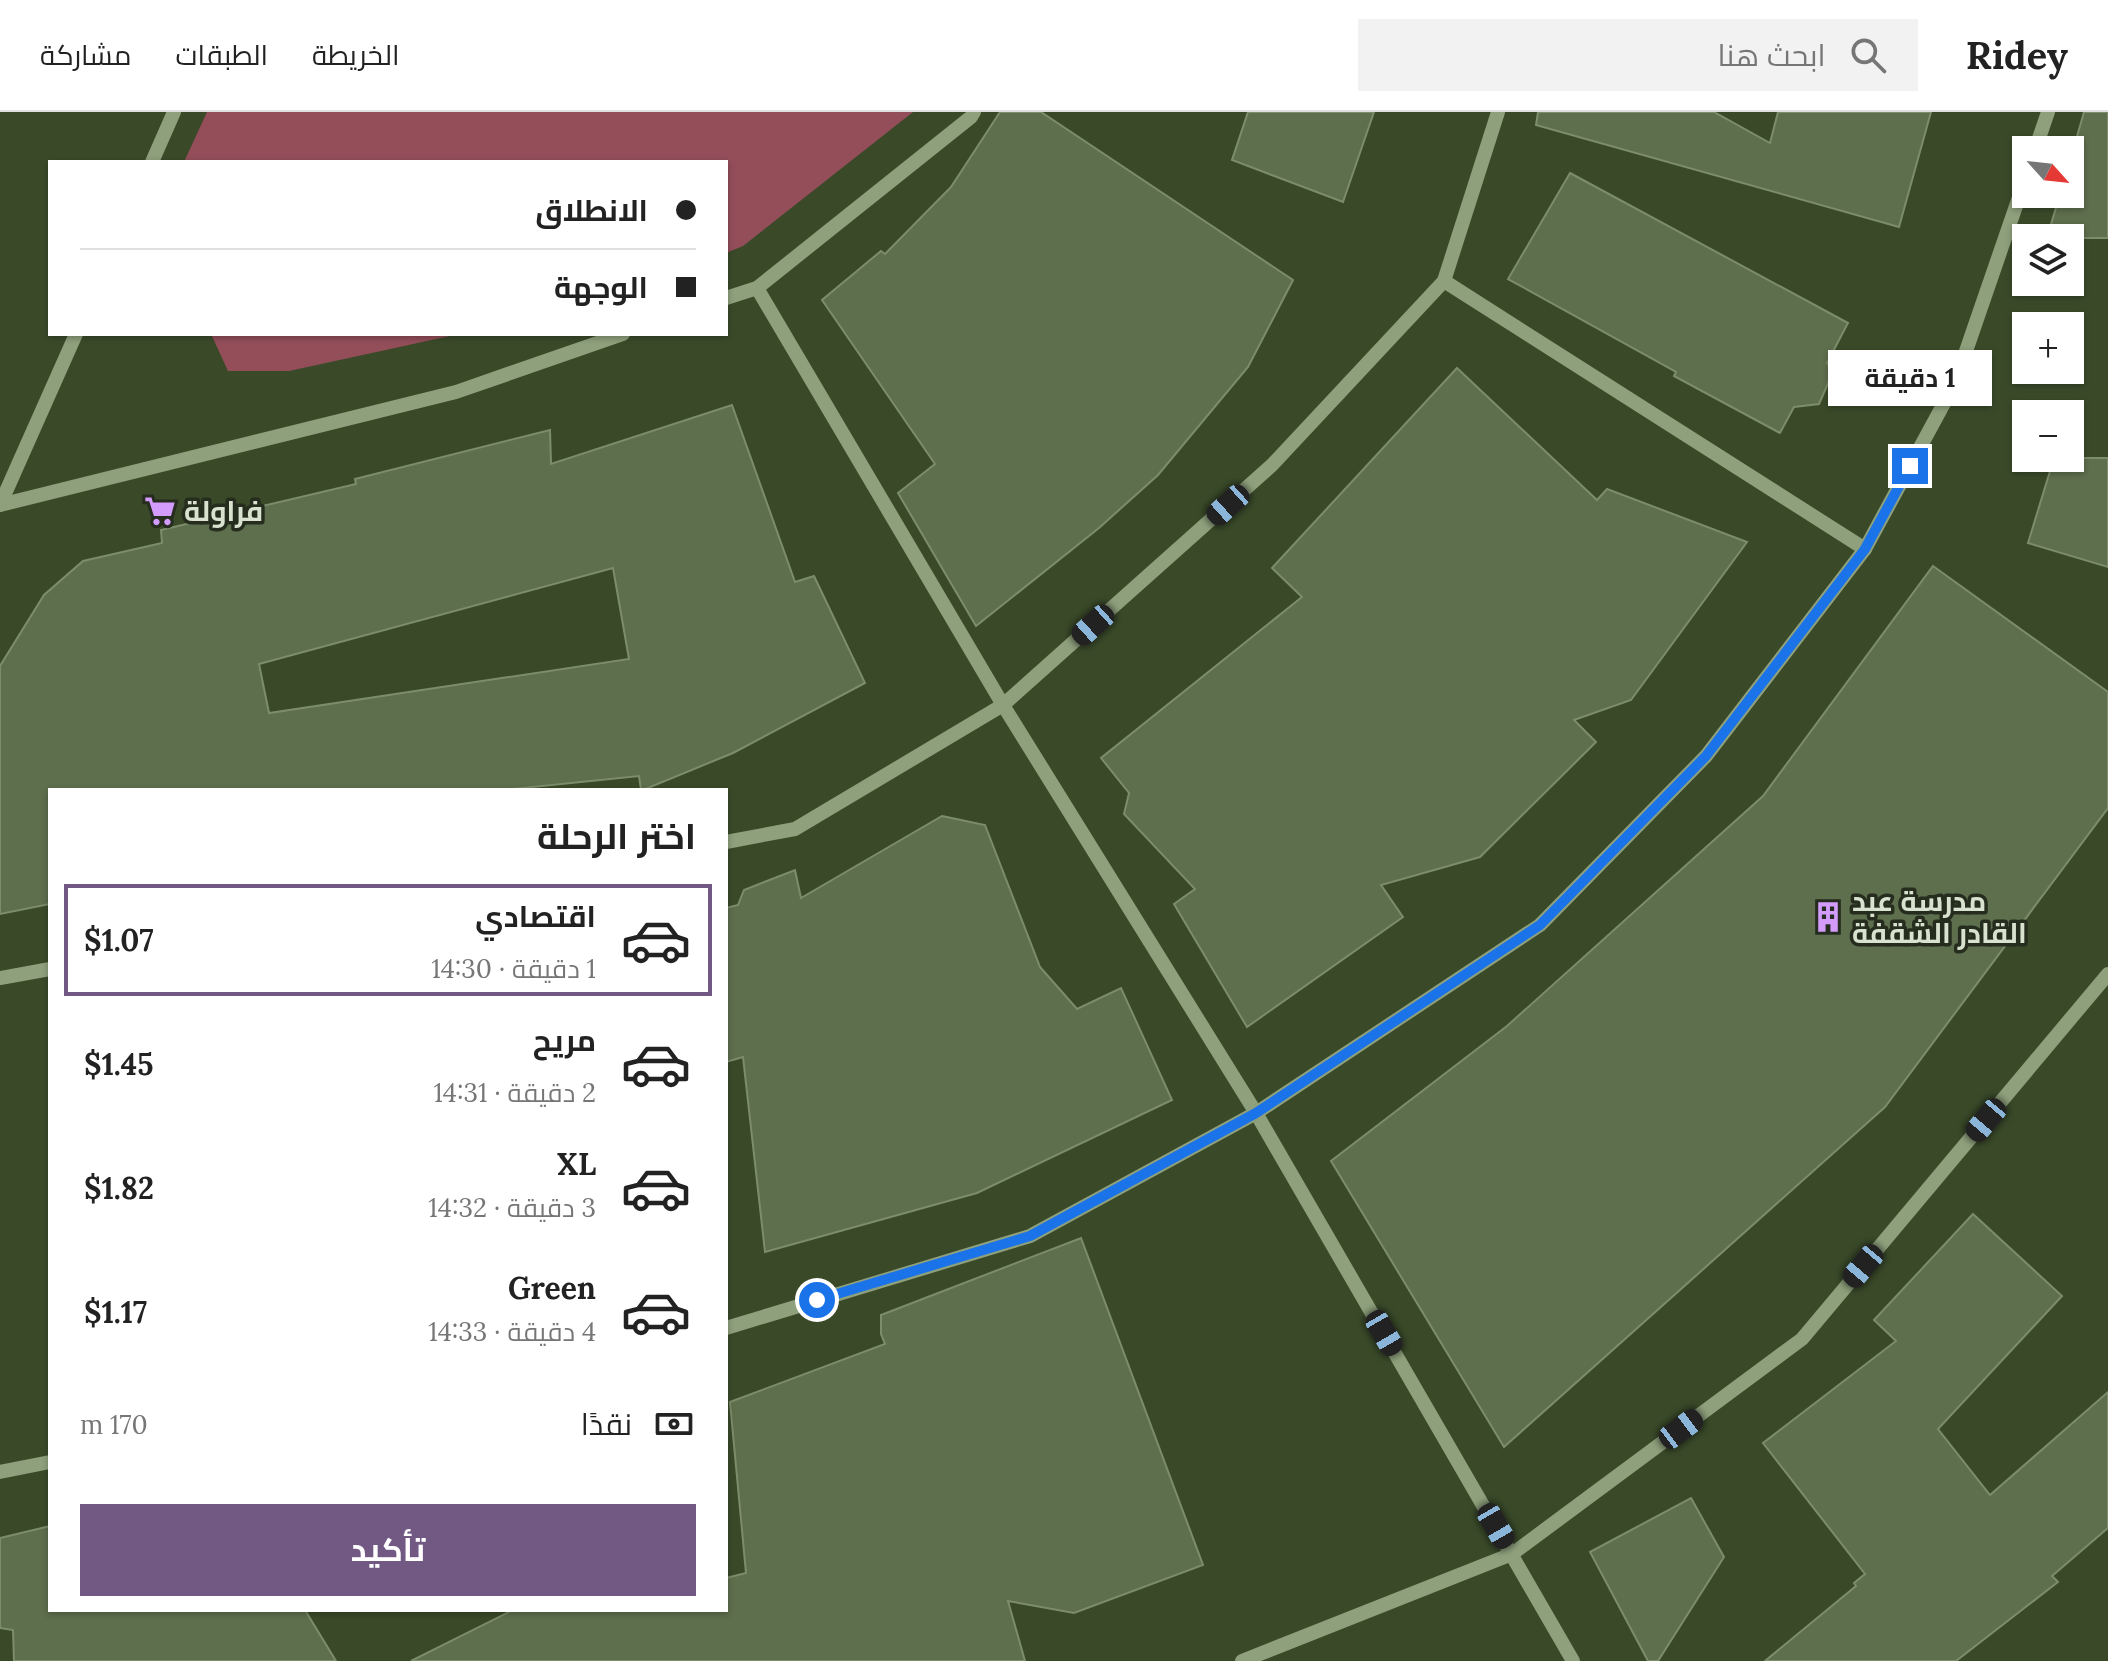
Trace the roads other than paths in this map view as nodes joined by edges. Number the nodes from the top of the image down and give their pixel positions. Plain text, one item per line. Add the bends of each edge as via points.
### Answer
1 (174, 112) edge
2 (974, 112) edge
3 (1498, 112) edge
4 (2048, 112) edge
5 (2040, 136) edge
6 (153, 160) edge
7 (2015, 208) edge
8 (1444, 281) junction
9 (757, 288) junction
10 (728, 297) edge
11 (75, 336) edge
12 (617, 336) edge
13 (0, 505) edge
14 (1865, 549) junction
15 (1003, 705) junction
16 (728, 842) edge
17 (48, 969) edge
18 (2108, 974) edge
19 (0, 978) edge
20 (1256, 1113) junction
21 (728, 1327) edge
22 (48, 1462) edge
23 (0, 1472) edge
24 (1512, 1554) junction
25 (1242, 1661) edge
26 (1573, 1661) edge

1 - 6 street
2 - 9 street
3 - 8 street
4 - 5 street
7 - 14 street via 1955,383
8 - 14 street
8 - 15 street via 1272,465
9 - 10 street
9 - 15 street
11 - 13 street
12 - 13 street via 456,392
14 - 20 street via 1706,756 1540,925
15 - 16 street via 795,829
15 - 20 street
17 - 19 street
18 - 24 street via 1802,1339
20 - 21 street via 1030,1236
20 - 24 street
22 - 23 street
24 - 25 street
24 - 26 street

